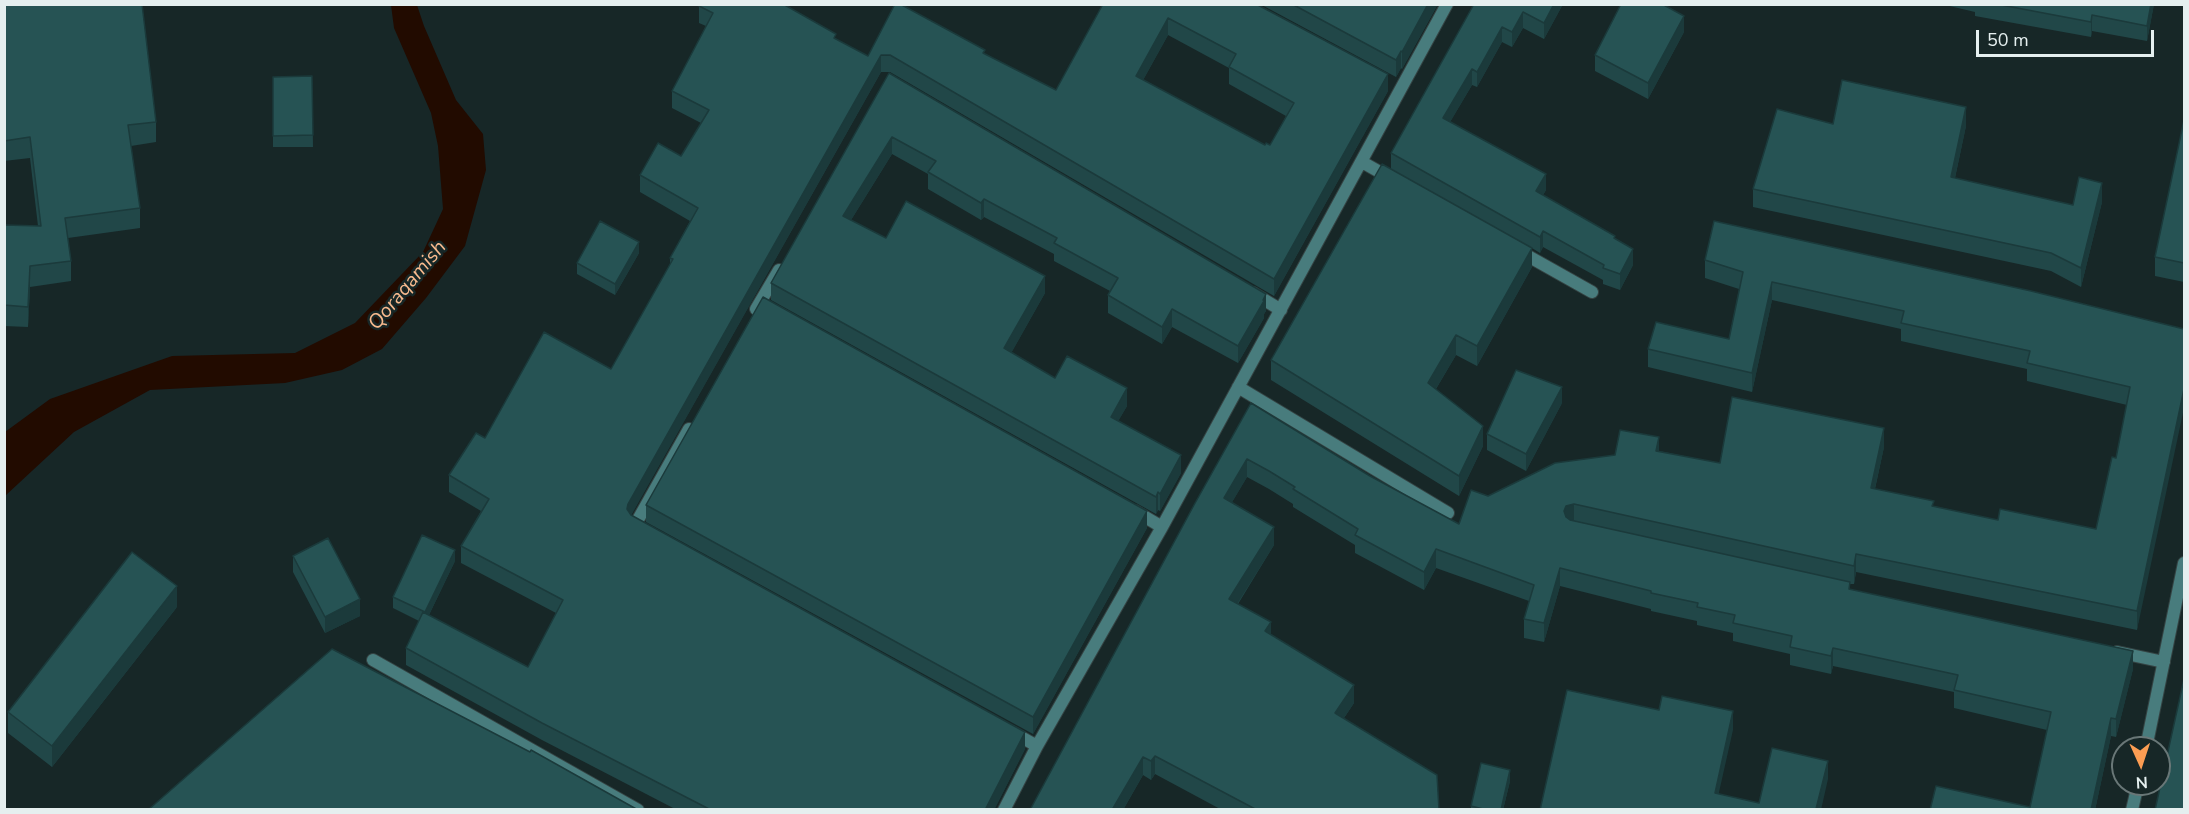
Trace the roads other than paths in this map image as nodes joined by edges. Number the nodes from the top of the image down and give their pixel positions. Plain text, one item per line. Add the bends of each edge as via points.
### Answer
1 (1447, 4) edge
2 (1362, 162) junction
3 (1404, 186) edge
4 (1508, 244) edge
5 (783, 262) edge
6 (1240, 286) edge
7 (1592, 292) dead end
8 (1281, 310) junction
9 (749, 323) edge
10 (1238, 387) junction
11 (698, 414) edge
12 (1121, 504) edge
13 (1448, 513) dead end
14 (1162, 527) junction
15 (656, 536) edge
16 (2184, 563) edge
17 (2106, 650) edge
18 (373, 660) dead end
19 (2164, 662) junction
20 (996, 723) edge
21 (2149, 736) edge
22 (1037, 746) junction
23 (638, 810) edge
24 (1004, 810) edge

1 - 2 street via 1396,86
2 - 3 street
2 - 8 street
4 - 7 street
5 - 9 street via 765,305
6 - 8 street
8 - 10 street
10 - 13 street
10 - 14 street
11 - 15 street via 635,525
12 - 14 street
14 - 22 street
16 - 19 street
17 - 19 street
18 - 23 street
19 - 21 street
20 - 22 street
22 - 24 street

